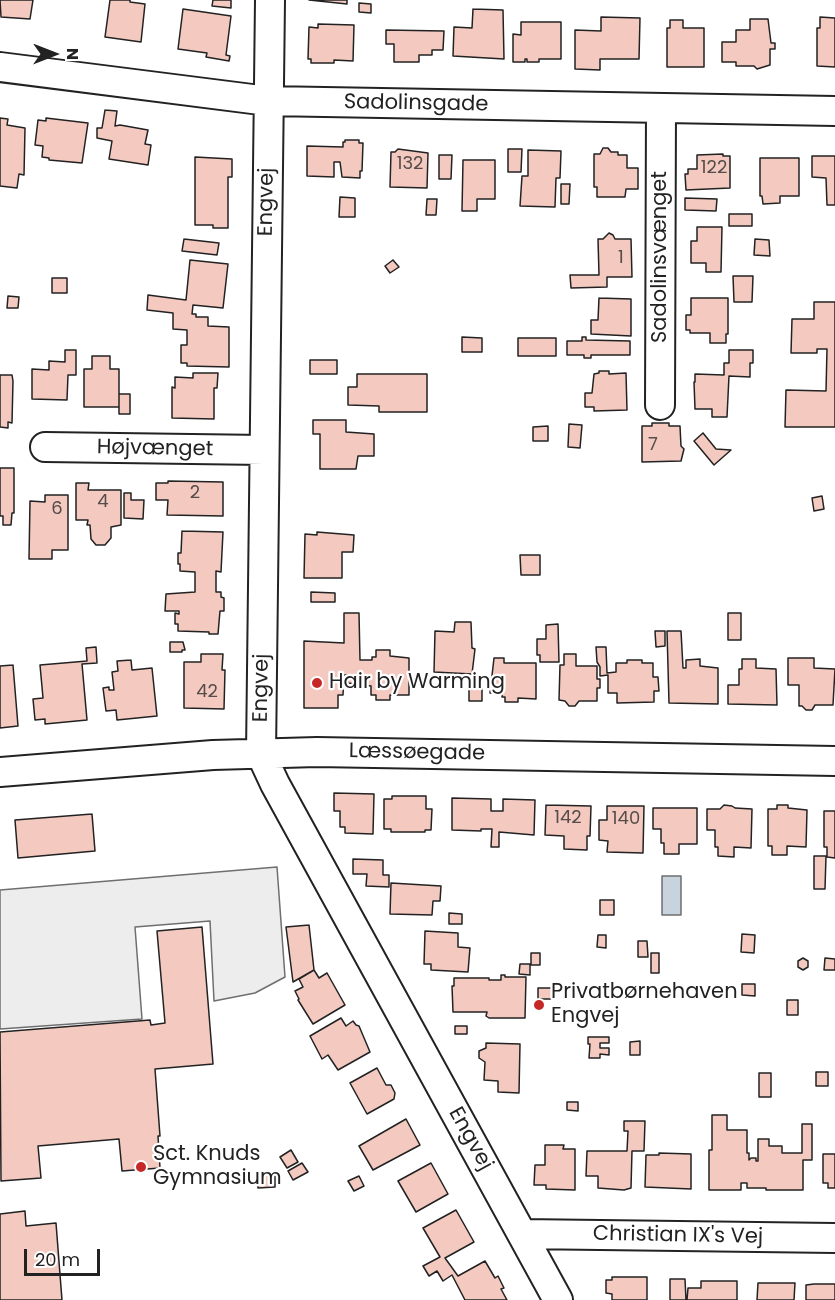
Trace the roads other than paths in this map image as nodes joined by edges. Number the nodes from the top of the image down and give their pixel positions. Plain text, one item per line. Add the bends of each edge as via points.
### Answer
1 (270, 0) edge
2 (0, 67) edge
3 (268, 101) junction
4 (661, 109) junction
5 (835, 111) edge
6 (660, 405) dead end
7 (45, 447) dead end
8 (264, 450) junction
9 (261, 754) junction
10 (835, 761) edge
11 (0, 772) edge
12 (522, 1234) junction
13 (835, 1238) edge
14 (558, 1300) edge

1 - 3 street, Engvej
2 - 3 street, Sadolinsgade
3 - 4 street, Sadolinsgade
3 - 8 street, Engvej
4 - 5 street, Sadolinsgade
4 - 6 street, Sadolinsvænget
7 - 8 street, Højvænget
8 - 9 street, Engvej
9 - 10 street, Læssøegade
9 - 11 street, Læssøegade
9 - 12 street, Engvej
12 - 13 street, Christian IX's Vej
12 - 14 street, Engvej

